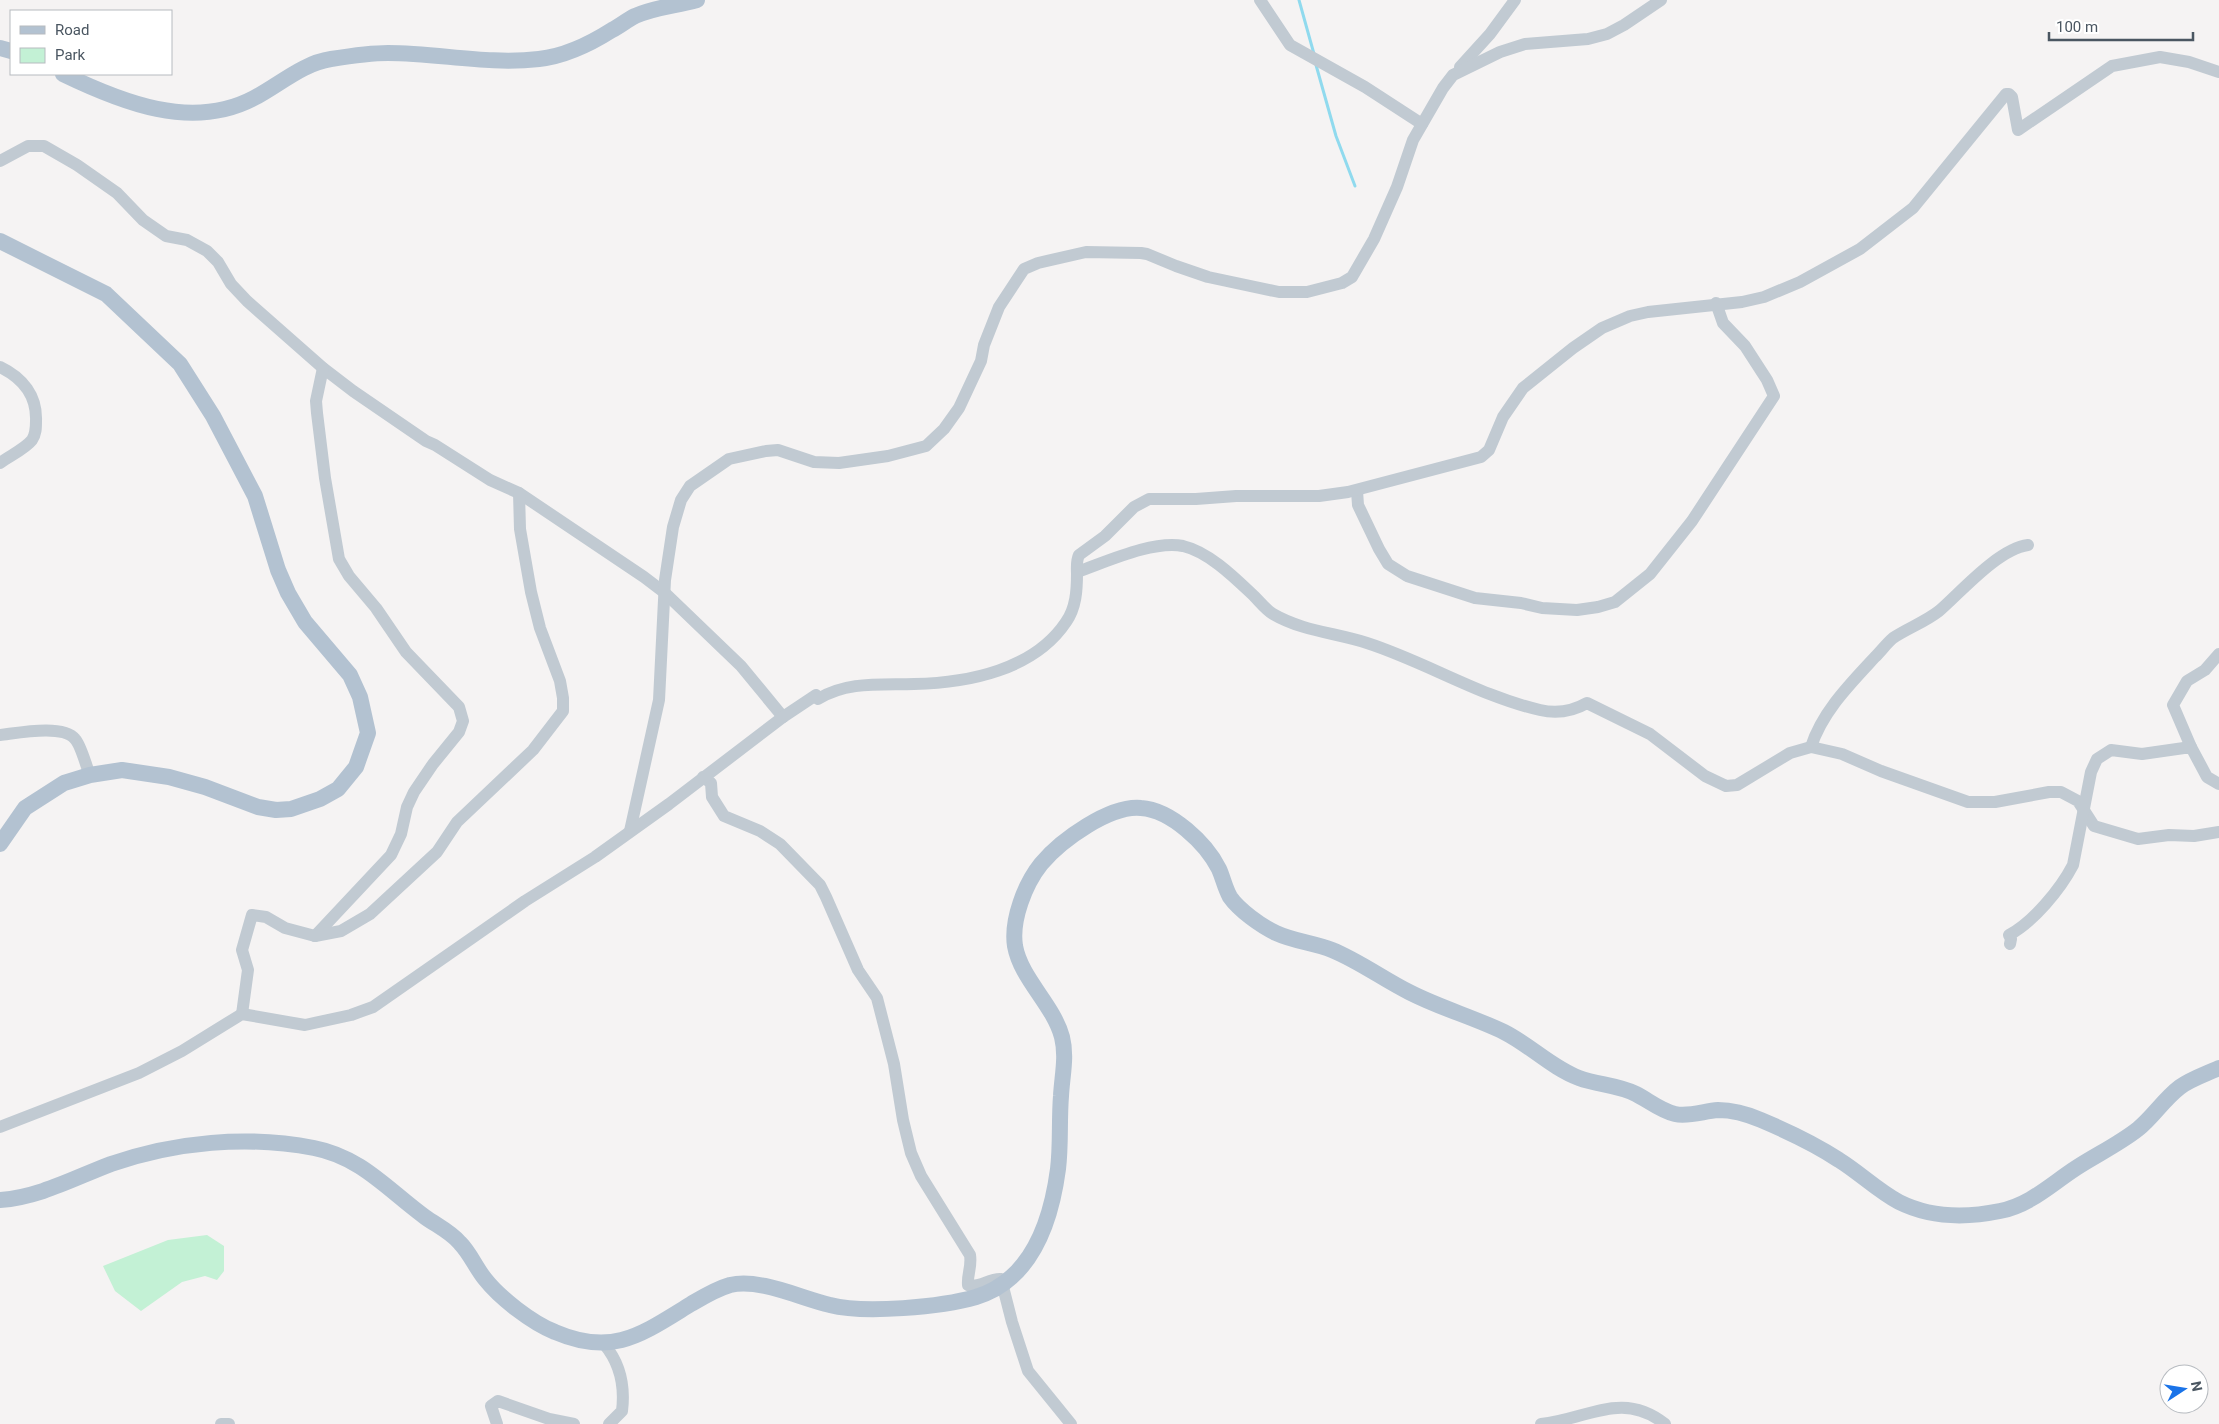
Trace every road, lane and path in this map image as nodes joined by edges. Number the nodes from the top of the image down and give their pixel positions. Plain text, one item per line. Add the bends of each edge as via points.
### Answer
1 (697, 0) edge
2 (1260, 0) edge
3 (1515, 0) edge
4 (1661, 0) edge
5 (2219, 72) edge
6 (65, 75) edge
7 (1453, 75) junction
8 (1422, 124) junction
9 (0, 161) edge
10 (0, 241) edge
11 (1716, 303) junction
12 (0, 367) edge
13 (323, 368) junction
14 (0, 463) edge
15 (1358, 491) junction
16 (519, 493) junction
17 (2028, 545) dead end
18 (1077, 572) junction
19 (665, 593) junction
20 (2219, 654) edge
21 (783, 717) junction
22 (0, 735) edge
23 (1811, 747) junction
24 (2191, 747) junction
25 (90, 774) junction
26 (703, 777) junction
27 (2219, 784) edge
28 (2085, 810) junction
29 (630, 831) junction
30 (2219, 832) edge
31 (0, 844) edge
32 (315, 936) junction
33 (2010, 944) dead end
34 (242, 1014) junction
35 (2219, 1068) edge
36 (0, 1127) edge
37 (0, 1200) edge
38 (1004, 1285) junction
39 (604, 1344) junction
40 (221, 1424) edge
41 (229, 1424) edge
42 (496, 1424) edge
43 (574, 1424) edge
44 (609, 1424) edge
45 (1071, 1424) edge
46 (1541, 1424) edge
47 (1665, 1424) edge

1 - 6 main road via 634,16 581,48 555,56 506,62 388,53 328,59 305,68 243,104 196,113 143,106
2 - 8 street via 1290,46 1365,87
3 - 7 street
4 - 7 street via 1607,34 1588,39 1525,44 1500,52
5 - 11 street via 2160,57 2112,66 2018,130 2012,97 2006,94 1913,208 1860,249 1831,267 1770,295 1748,301
7 - 8 street
8 - 19 street via 1374,239 1352,277 1346,281 1307,292 1279,292 1208,277 1140,253 1086,252 1024,269 999,307 981,362 959,408 932,443 859,461 814,462 778,450 730,459 696,481 681,500 673,526
9 - 13 street via 28,146 44,146 77,165 117,193 143,220 166,236 187,240 211,254 247,301
10 - 25 main road via 106,294 180,364 213,416 255,496 288,593 305,622 350,675 366,715 368,733 356,767 338,789 292,809 258,807 169,777 122,770
11 - 15 street via 1648,312 1602,328 1523,388 1503,417 1489,450 1481,456
11 - 15 street via 1723,322 1744,346 1774,396 1692,521 1650,574 1615,602 1577,610 1542,608 1475,598 1407,576 1388,564 1379,549 1358,505
12 - 14 street via 22,380 31,393 37,412 36,431 31,441
13 - 16 street via 426,441 490,480
13 - 32 street via 316,401 317,414 339,559 406,652 459,707 463,720 459,732 414,792 401,834 390,854
15 - 18 street via 1319,496 1149,499 1134,507 1105,536 1079,555
16 - 19 street
16 - 32 street via 520,529 531,592 540,628 560,681 563,711 533,750 457,822 436,852 379,908 341,931
17 - 23 street via 1991,564 1932,616 1893,638 1837,700 1814,735
18 - 21 street via 1076,596 1068,620 1048,644 1007,668 968,678 916,684 876,683 832,690 818,699 816,695
18 - 23 street via 1157,547 1182,546 1223,569 1271,614 1299,626 1366,643 1491,696 1542,711 1573,711 1588,703 1650,734 1705,776 1726,786 1737,785 1790,753
19 - 21 street via 741,666
19 - 29 street via 659,700
20 - 24 street via 2205,670 2187,681 2173,705
21 - 26 street
22 - 25 street via 65,732 76,739
23 - 28 street via 1842,754 1968,802 2061,792 2078,801
24 - 27 street via 2207,777
24 - 28 street via 2142,754 2112,750 2094,764
25 - 31 main road via 64,783 25,808
26 - 29 street
26 - 38 street via 711,782 712,797 724,816 770,837 820,885 858,970 877,998 894,1064 909,1148 921,1176 970,1255 972,1265 968,1285 973,1287 995,1278 1001,1279
28 - 30 street via 2094,826 2135,839
28 - 33 street via 2077,851 2067,878 2024,926 2009,935
29 - 34 street via 364,1011 305,1025
32 - 34 street via 286,928 260,915 250,916 242,950 248,977
34 - 36 street via 172,1057 139,1073
35 - 38 main road via 2183,1085 2140,1127 2031,1200 1992,1213 1945,1216 1927,1213 1898,1202 1831,1155 1755,1117 1724,1110 1682,1115 1670,1113 1625,1089 1576,1077 1508,1034 1407,991 1344,955 1272,932 1231,899 1215,862 1201,842 1167,816 1152,809 1121,809 1088,826 1046,860 1030,882 1018,914 1014,937 1019,959 1051,1012 1065,1052 1059,1160 1050,1206 1034,1250
37 - 39 main road via 33,1195 153,1152 234,1140 264,1141 334,1152 369,1171 461,1243 486,1280 527,1316 555,1332
38 - 39 main road via 980,1296 923,1307 854,1308 830,1305 760,1285 738,1283 703,1296 642,1334
38 - 45 street via 1028,1371
39 - 44 street via 618,1365 623,1392 622,1411
40 - 41 street
42 - 43 street via 491,1406 498,1401
46 - 47 street via 1625,1407 1642,1410

